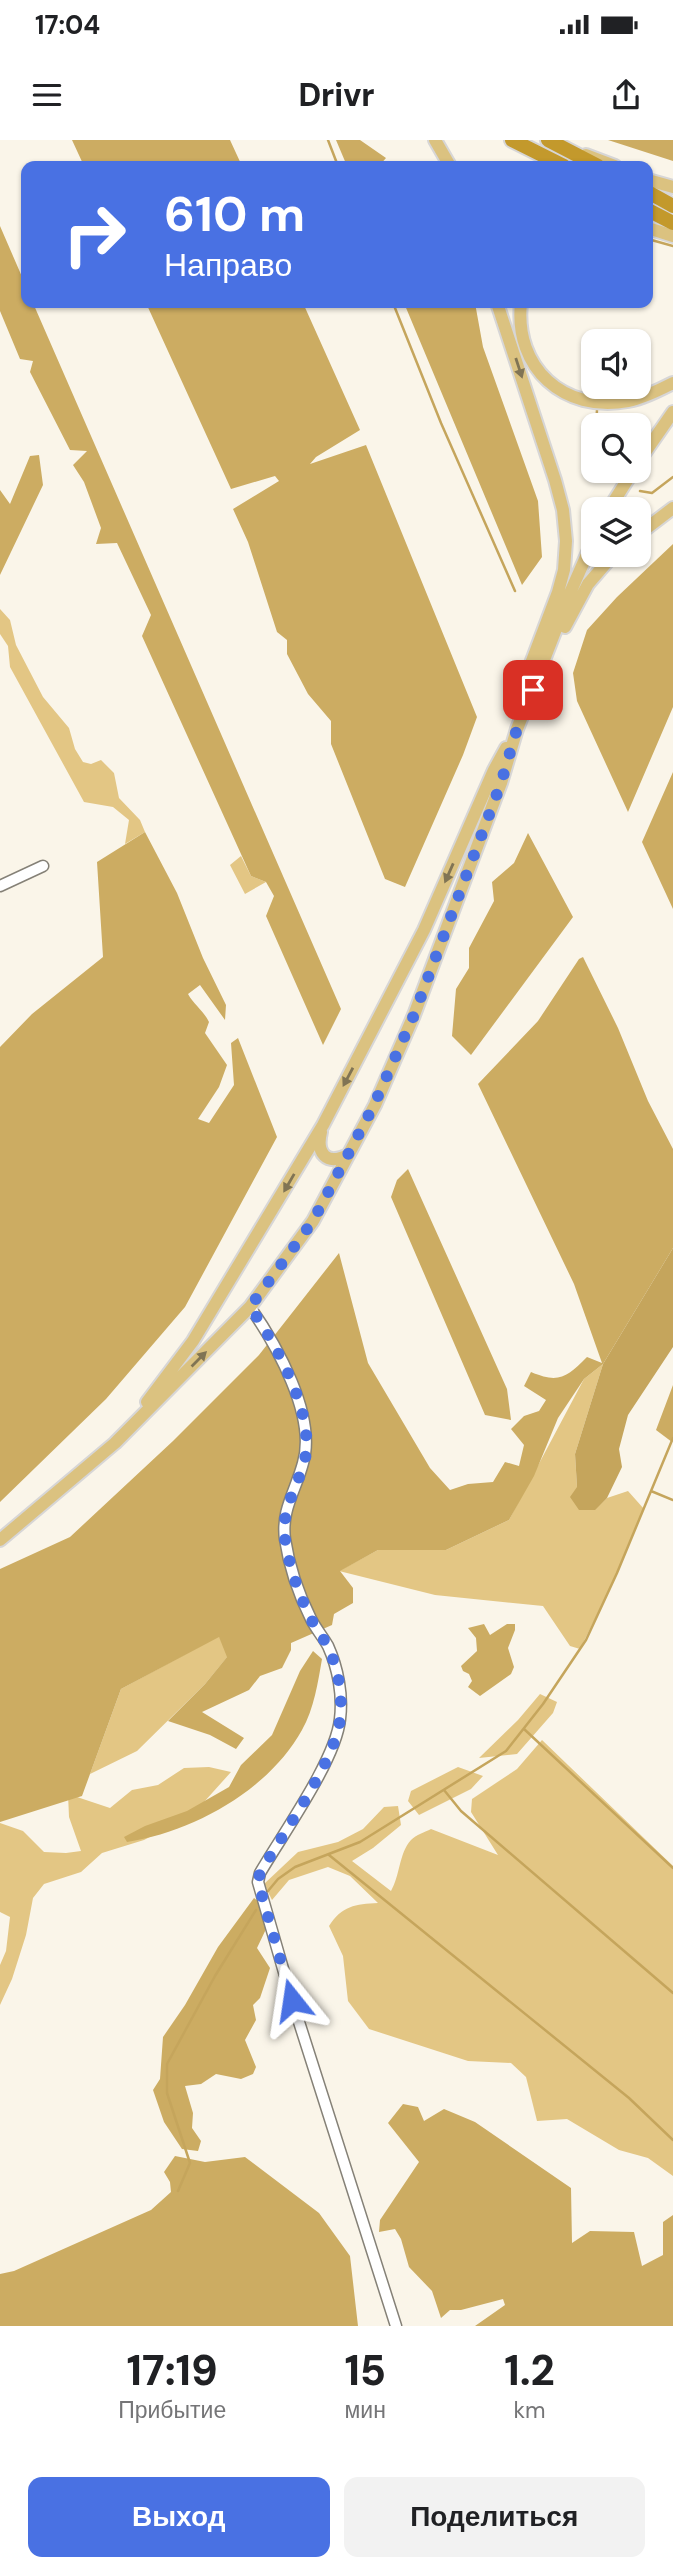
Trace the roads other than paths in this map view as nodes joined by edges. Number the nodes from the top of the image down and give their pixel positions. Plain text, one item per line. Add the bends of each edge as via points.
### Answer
1 (435, 140) edge
2 (512, 140) edge
3 (552, 142) edge
4 (447, 161) edge
5 (554, 161) edge
6 (588, 161) edge
7 (602, 161) edge
8 (653, 181) edge
9 (673, 187) edge
10 (653, 195) edge
11 (673, 206) edge
12 (653, 213) edge
13 (673, 223) edge
14 (653, 230) edge
15 (673, 236) edge
16 (499, 308) edge
17 (520, 308) edge
18 (673, 383) edge
19 (673, 412) edge
20 (651, 443) edge
21 (673, 508) edge
22 (651, 525) edge
23 (582, 567) edge
24 (603, 567) edge
25 (533, 690) junction
26 (517, 729) junction
27 (43, 866) dead end
28 (0, 886) edge
29 (323, 1125) junction
30 (348, 1155) junction
31 (250, 1307) junction
32 (79, 1474) junction
33 (0, 1541) edge
34 (396, 2326) edge

1 - 4 main road
2 - 5 highway
3 - 6 highway
3 - 7 main road
8 - 9 main road
10 - 11 highway
12 - 13 highway
14 - 15 main road
16 -> 25 main road via 555,480 565,531 564,570 530,666
17 - 18 main road via 523,342 531,362 559,391 609,403 643,397
19 - 20 main road
21 - 22 main road
23 - 25 main road
24 - 25 main road via 588,584
25 - 26 main road
26 -> 29 main road via 494,770 424,930
26 - 30 main road via 414,1015
27 - 28 street
29 - 30 main road via 318,1143 321,1152 329,1159
29 -> 32 main road via 193,1341 148,1400
30 - 31 main road via 313,1221
32 -> 31 main road
31 - 34 street via 289,1374 304,1423 307,1446 286,1509 285,1540 299,1594 328,1647 341,1694 333,1745 258,1882
32 - 33 main road

